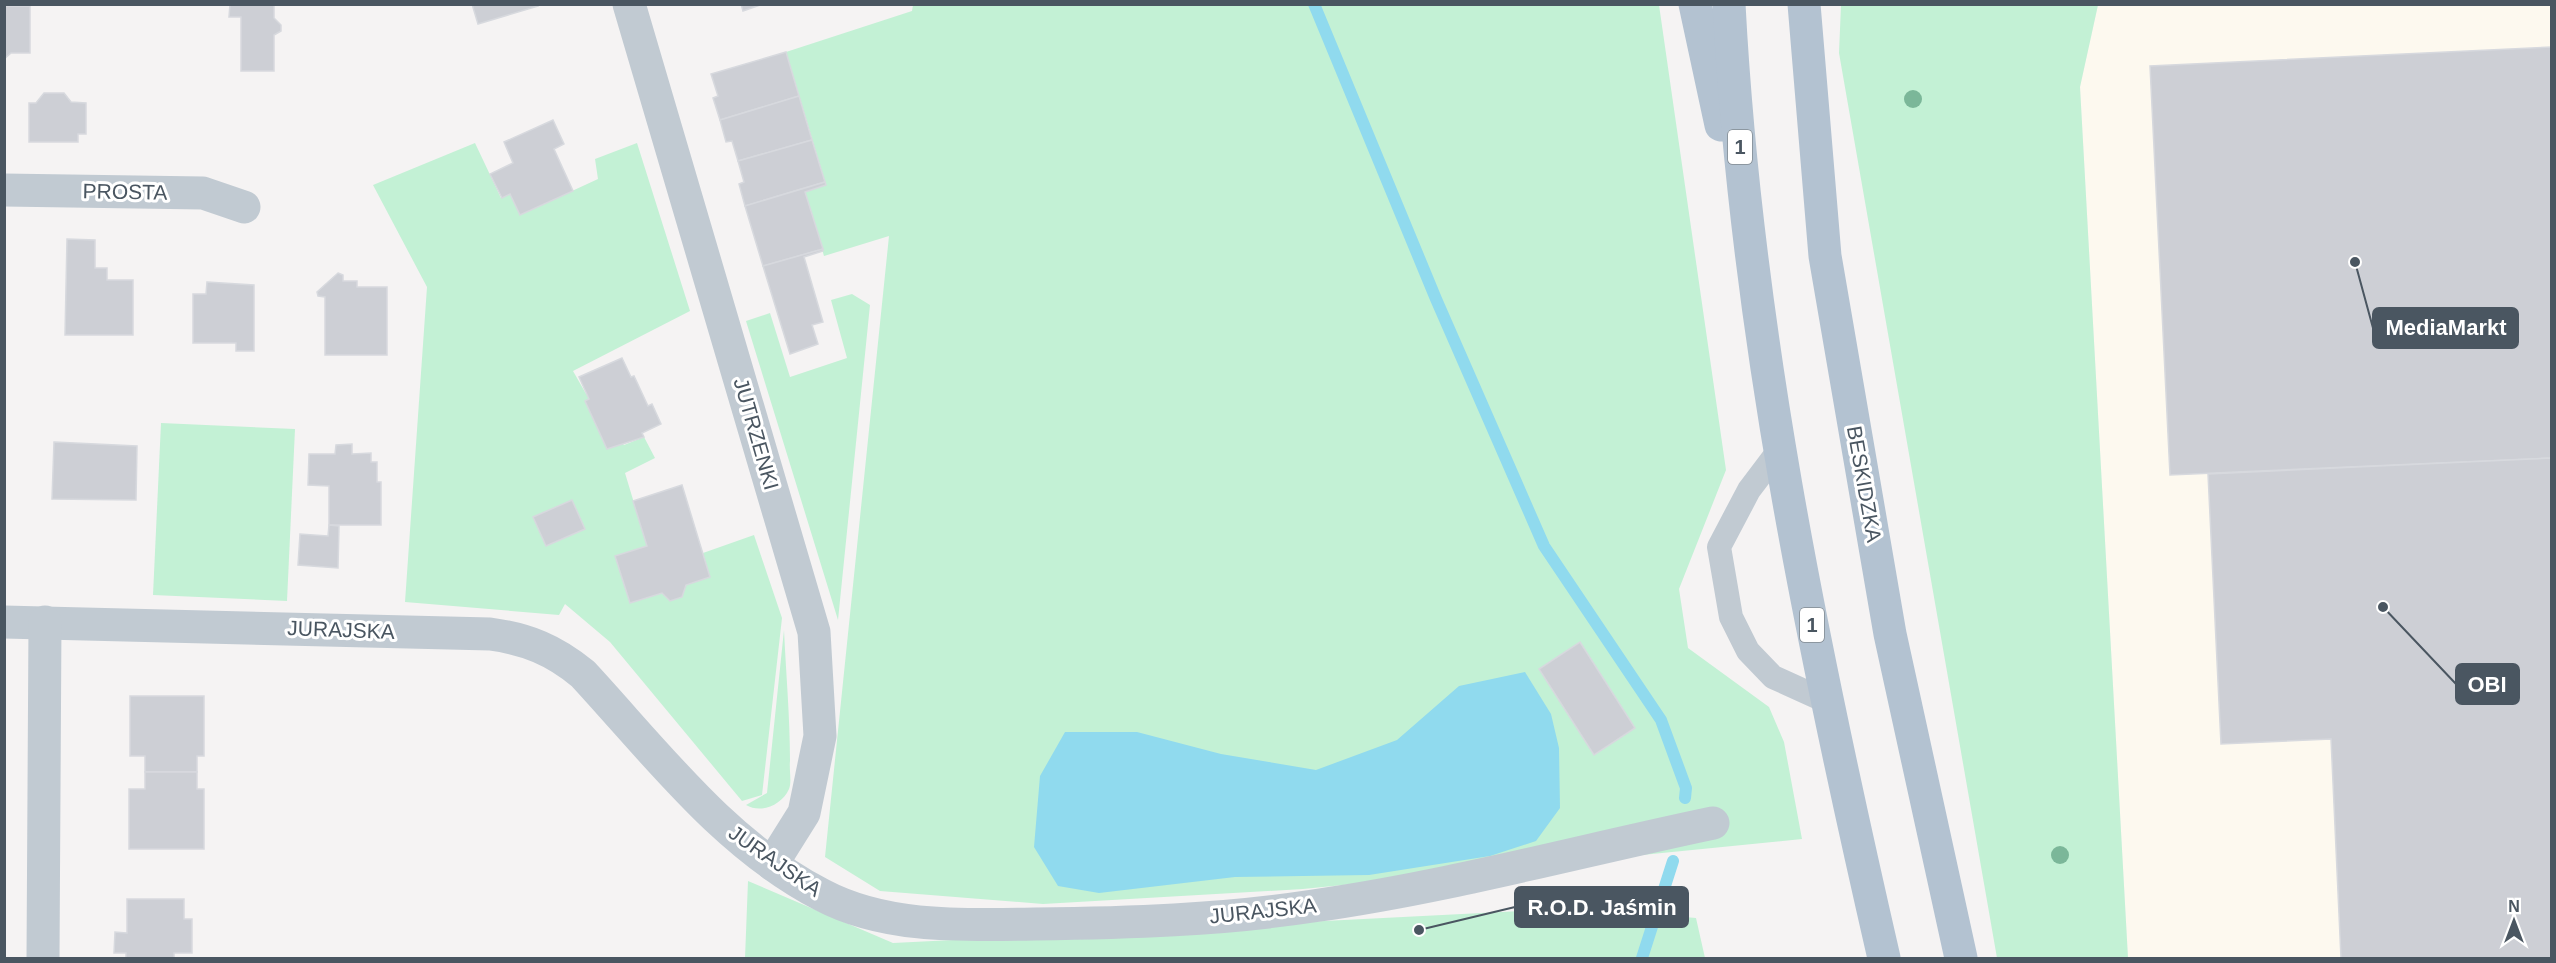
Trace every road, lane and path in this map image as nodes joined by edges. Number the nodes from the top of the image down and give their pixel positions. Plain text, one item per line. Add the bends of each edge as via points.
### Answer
1 (629, 4) edge
2 (1695, 4) edge
3 (1729, 4) edge
4 (1804, 4) edge
5 (1814, 4) edge
6 (1807, 51) junction
7 (4, 190) edge
8 (244, 207) dead end
9 (1756, 288) junction
10 (1780, 449) junction
11 (4, 622) edge
12 (45, 622) junction
13 (1826, 701) junction
14 (1713, 823) dead end
15 (772, 864) junction
16 (42, 958) edge
17 (1884, 958) edge
18 (1961, 958) edge

1 - 15 street, JUTRZENKI via 814,632 820,736 804,813
2 - 9 main road
3 - 9 main road, 1 via 1739,144
4 - 6 main road, BESKIDZKA
5 - 6 main road
6 - 18 main road, BESKIDZKA via 1825,256 1853,425 1890,634
7 - 8 street, PROSTA via 203,193
9 - 10 main road, 1
10 - 13 main road, 1
10 - 13 lane via 1749,490 1719,547 1731,617 1748,651 1773,677
11 - 12 street, JURAJSKA
12 - 15 street, JURAJSKA via 490,634 538,644 562,656 583,674 726,828
12 - 16 street
13 - 17 main road, 1
14 - 15 street, JURAJSKA via 1467,879 1371,897 1209,918 1007,924 899,920 824,896

